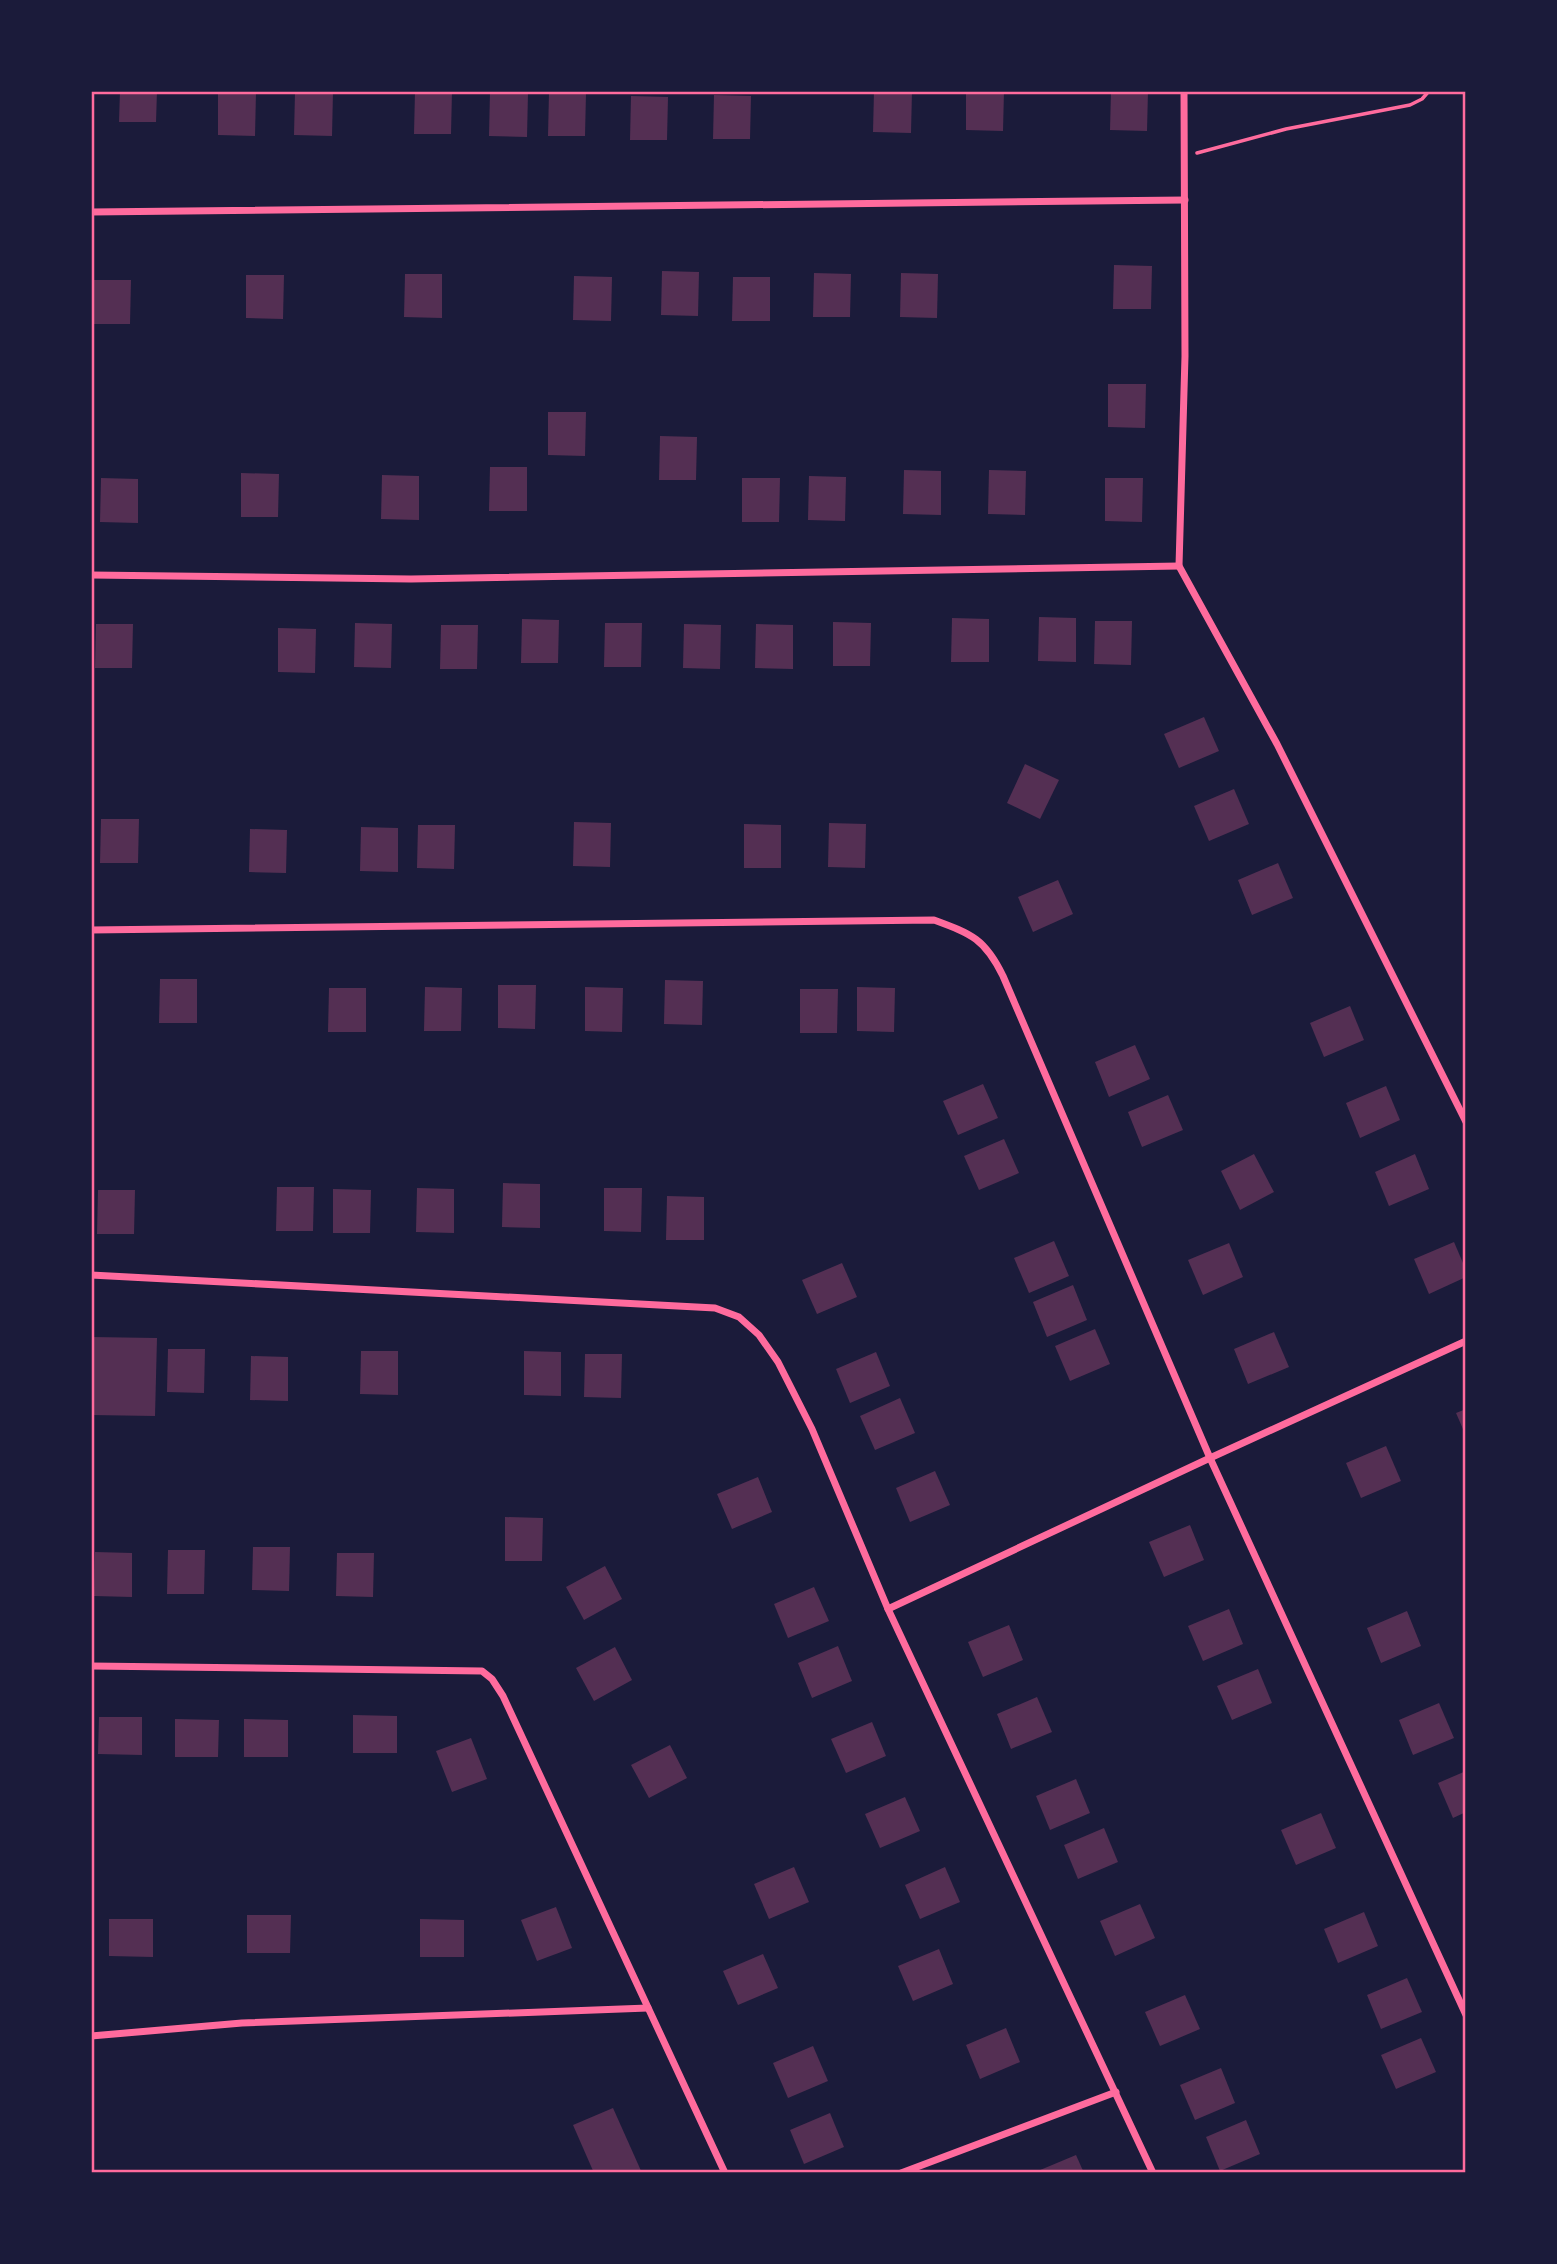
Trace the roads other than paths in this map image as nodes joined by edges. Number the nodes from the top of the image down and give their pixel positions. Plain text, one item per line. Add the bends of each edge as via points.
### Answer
1 (1184, 91) edge
2 (1185, 200) junction
3 (91, 212) edge
4 (1179, 566) junction
5 (91, 575) edge
6 (91, 930) edge
7 (1466, 1122) edge
8 (91, 1275) edge
9 (1466, 1341) edge
10 (1210, 1458) junction
11 (888, 1609) junction
12 (91, 1665) edge
13 (648, 2008) junction
14 (1466, 2015) edge
15 (91, 2036) edge
16 (1116, 2092) junction
17 (725, 2173) edge
18 (901, 2173) edge
19 (1153, 2173) edge

1 - 2 street
2 - 3 street
2 - 4 street
4 - 5 street via 411,579
4 - 7 street via 1277,744
6 - 10 street via 934,920 958,929 979,940 1003,976
8 - 11 street via 715,1308 739,1317 778,1362 812,1429
9 - 10 street
10 - 11 street
10 - 14 street
11 - 16 street
12 - 13 street via 482,1671 503,1696
13 - 15 street via 242,2023
13 - 17 street
16 - 18 street
16 - 19 street

